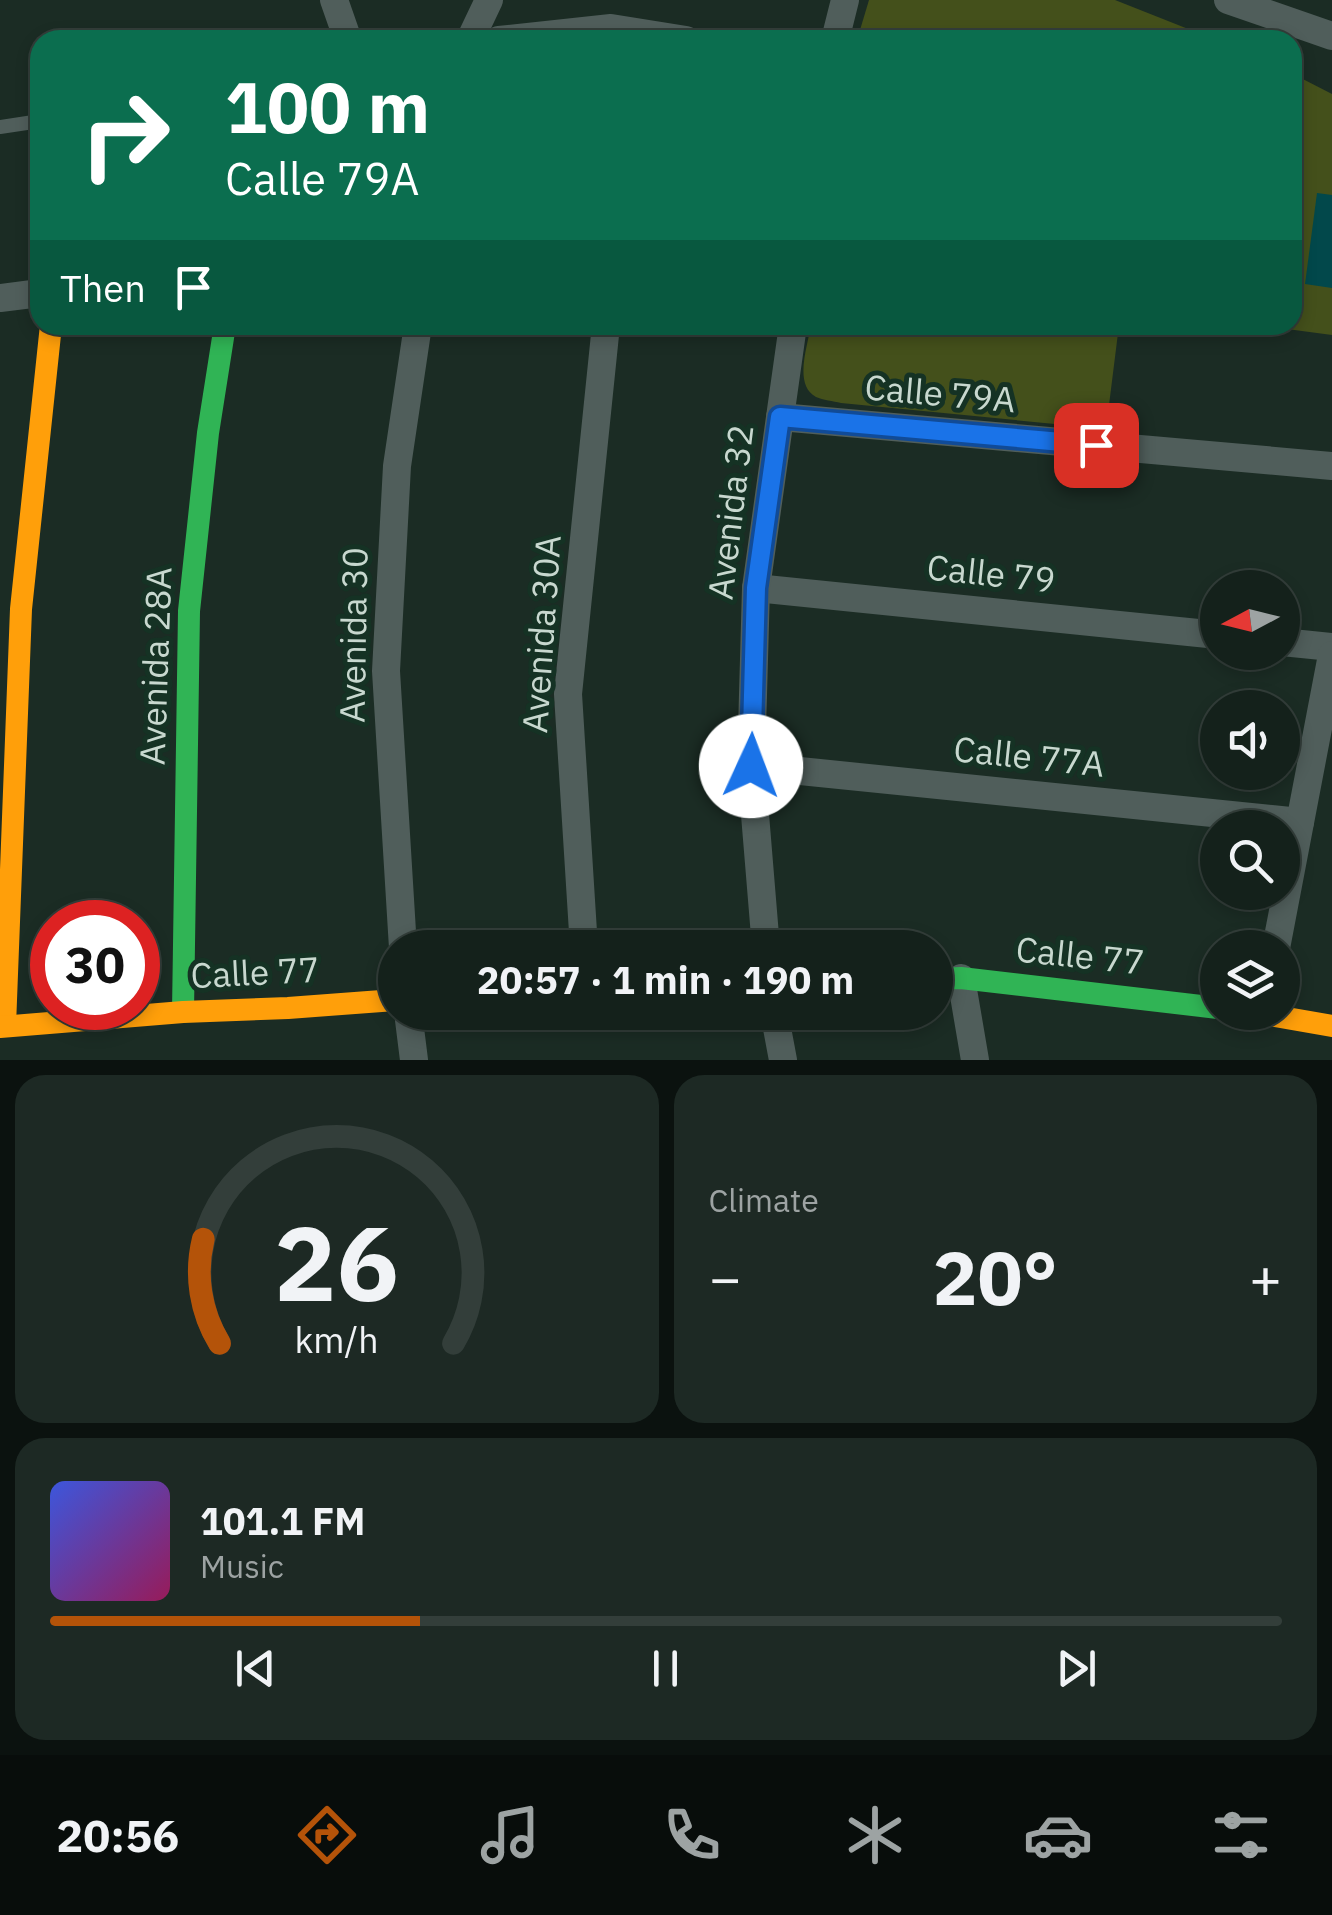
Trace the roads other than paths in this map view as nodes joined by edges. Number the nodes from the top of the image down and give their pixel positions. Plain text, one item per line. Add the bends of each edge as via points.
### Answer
1 (334, 0) edge
2 (488, 0) edge
3 (846, 0) edge
4 (1228, 0) edge
5 (344, 30) edge
6 (474, 30) edge
7 (592, 30) edge
8 (624, 30) edge
9 (838, 30) edge
10 (1332, 36) edge
11 (30, 123) edge
12 (0, 128) edge
13 (30, 295) edge
14 (0, 298) edge
15 (50, 335) edge
16 (223, 335) edge
17 (417, 335) edge
18 (605, 335) edge
19 (792, 335) edge
20 (780, 417) junction
21 (1332, 466) edge
22 (756, 588) junction
23 (1200, 633) edge
24 (1300, 644) edge
25 (1332, 647) edge
26 (1332, 655) edge
27 (751, 766) junction
28 (1200, 812) edge
29 (1300, 822) edge
30 (401, 930) edge
31 (583, 930) edge
32 (765, 930) edge
33 (953, 978) edge
34 (953, 993) edge
35 (378, 1001) edge
36 (1200, 1006) edge
37 (182, 1012) junction
38 (1300, 1020) edge
39 (1332, 1026) edge
40 (2, 1027) edge
41 (410, 1030) edge
42 (777, 1030) edge
43 (414, 1060) edge
44 (782, 1060) edge
45 (975, 1060) edge

1 - 5 street
2 - 6 street
3 - 9 street
4 - 10 street
7 - 8 street
11 - 12 lane
13 - 14 street
15 - 40 street via 22,609
16 - 37 street, Avenida 28A via 188,611
17 - 30 street, Avenida 30 via 397,466 386,671
18 - 31 street, Avenida 30A via 568,694
19 - 20 street, Avenida 32
20 - 21 street, Calle 79A
20 - 22 street, Avenida 32
22 - 23 street, Calle 79
22 - 27 street, Avenida 32
24 - 25 street
26 - 29 street
27 - 28 street, Calle 77A
27 - 32 street, Avenida 32
33 - 36 street, Calle 77
34 - 45 street
35 - 37 street, Calle 77
37 - 40 street, Calle 77
38 - 39 street
41 - 43 street
42 - 44 street

